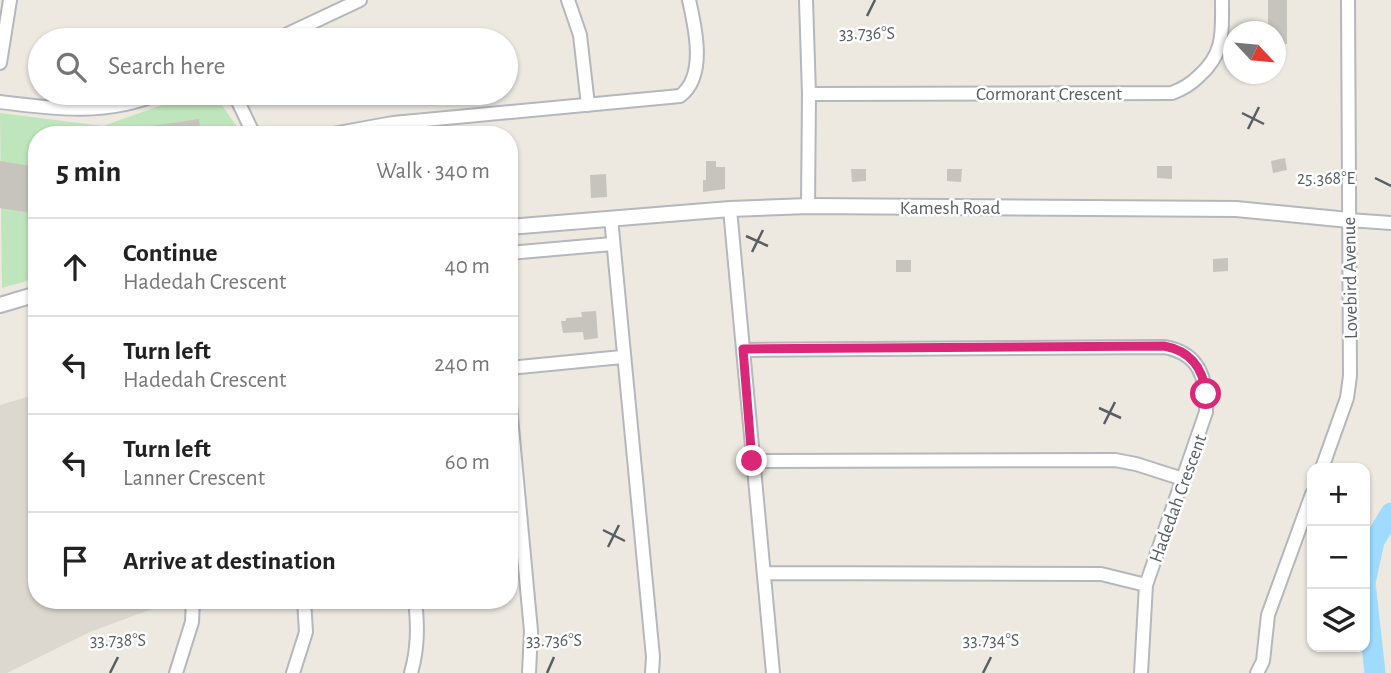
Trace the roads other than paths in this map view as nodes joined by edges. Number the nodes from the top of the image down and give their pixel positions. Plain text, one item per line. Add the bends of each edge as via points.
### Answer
1 (10, 0) edge
2 (360, 0) edge
3 (568, 0) edge
4 (689, 0) edge
5 (806, 0) edge
6 (1223, 0) edge
7 (1348, 0) edge
8 (300, 28) edge
9 (0, 63) edge
10 (809, 94) junction
11 (0, 102) edge
12 (124, 105) edge
13 (240, 105) edge
14 (589, 105) junction
15 (250, 126) edge
16 (376, 126) edge
17 (808, 206) junction
18 (730, 209) junction
19 (611, 218) junction
20 (1349, 220) junction
21 (1391, 223) edge
22 (518, 226) edge
23 (612, 244) junction
24 (518, 252) edge
25 (28, 297) edge
26 (0, 305) edge
27 (743, 349) junction
28 (622, 357) junction
29 (518, 367) edge
30 (752, 461) junction
31 (1324, 463) edge
32 (1182, 480) junction
33 (518, 492) edge
34 (1307, 508) edge
35 (764, 573) junction
36 (1146, 586) junction
37 (192, 609) edge
38 (305, 609) edge
39 (416, 609) edge
40 (1260, 667) edge
41 (176, 673) edge
42 (293, 673) edge
43 (411, 673) edge
44 (529, 673) edge
45 (652, 673) edge
46 (773, 673) edge
47 (1142, 673) edge

1 - 9 street
2 - 8 street
3 - 14 street via 580,35
4 - 14 street via 697,37 689,90 670,99
5 - 10 street
6 - 10 street, Cormorant Crescent via 1217,55 1196,80 1171,93
7 - 20 street, Lovebird Avenue
10 - 17 street
11 - 12 street via 74,110
13 - 15 street
14 - 16 street
17 - 18 street, Kamesh Road
17 - 20 street, Kamesh Road via 1236,209
18 - 19 street, Kamesh Road
18 - 27 street
19 - 22 street, Kamesh Road
19 - 23 street
20 - 21 street, Kamesh Road
20 - 31 street, Lovebird Avenue via 1350,376
23 - 24 street
23 - 28 street
25 - 26 street
27 - 30 street
27 - 32 street, Hadedah Crescent via 1175,348 1196,363 1207,403
28 - 29 street
28 - 45 street
30 - 32 street via 1115,460
30 - 35 street
32 - 36 street, Hadedah Crescent
33 - 44 street via 531,631
34 - 40 street via 1268,615
35 - 36 street via 1101,573
35 - 46 street
36 - 47 street, Hadedah Crescent
37 - 41 street
38 - 42 street via 306,632
39 - 43 street via 418,633

